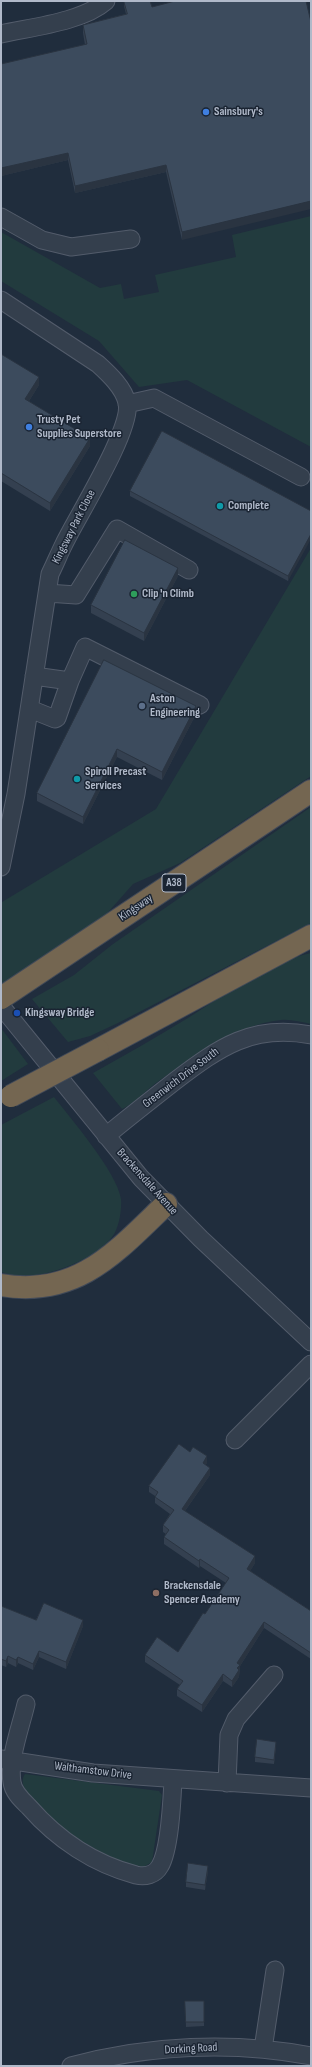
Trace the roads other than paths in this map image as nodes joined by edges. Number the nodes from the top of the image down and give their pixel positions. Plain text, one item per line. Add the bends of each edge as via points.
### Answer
1 (106, 1) edge
2 (1, 34) edge
3 (1, 217) edge
4 (131, 239) dead end
5 (1, 300) edge
6 (127, 404) junction
7 (301, 477) dead end
8 (189, 570) dead end
9 (47, 593) junction
10 (34, 676) junction
11 (70, 681) junction
12 (200, 705) dead end
13 (30, 708) junction
14 (311, 791) edge
15 (1, 866) edge
16 (311, 936) edge
17 (1, 998) edge
18 (1, 1006) edge
19 (311, 1035) edge
20 (5, 1100) edge
21 (106, 1136) junction
22 (166, 1204) junction
23 (1, 1285) edge
24 (311, 1342) edge
25 (311, 1364) edge
26 (235, 1440) dead end
27 (274, 1676) dead end
28 (26, 1704) dead end
29 (7, 1760) edge
30 (173, 1780) junction
31 (227, 1783) junction
32 (311, 1788) edge
33 (275, 1970) dead end
34 (263, 2049) junction
35 (311, 2056) edge
36 (71, 2066) edge

1 - 2 street via 98,8 82,15
3 - 4 street via 42,240 71,247
5 - 6 street via 98,364 111,376
6 - 7 street via 154,398
6 - 9 street, Kingsway Park Close via 125,420 117,442 63,545 50,574
8 - 9 street via 117,529 76,596
9 - 10 street, Kingsway Park Close
10 - 11 street
10 - 13 street, Kingsway Park Close
11 - 12 street via 84,647
11 - 13 street via 57,718
13 - 15 street, Kingsway Park Close
14 - 17 highway, Kingsway / A38
16 - 20 highway, bridge
18 - 21 street, Brackensdale Avenue
19 - 21 street, Greenwich Drive South via 262,1034 224,1047 203,1059
21 - 22 street, Brackensdale Avenue
22 - 23 highway via 88,1272 58,1284 24,1287
22 - 24 street, Brackensdale Avenue
25 - 26 street
27 - 31 street via 236,1719 231,1730
28 - 29 street
29 - 30 street, Walthamstow Drive via 93,1773
29 - 30 street via 14,1788 43,1823 86,1854 128,1873 144,1877 156,1870 162,1861
30 - 31 street, Walthamstow Drive
31 - 32 street, Walthamstow Drive
33 - 34 street
34 - 35 street, Dorking Road
34 - 36 street, Dorking Road via 206,2047 158,2050 96,2059

